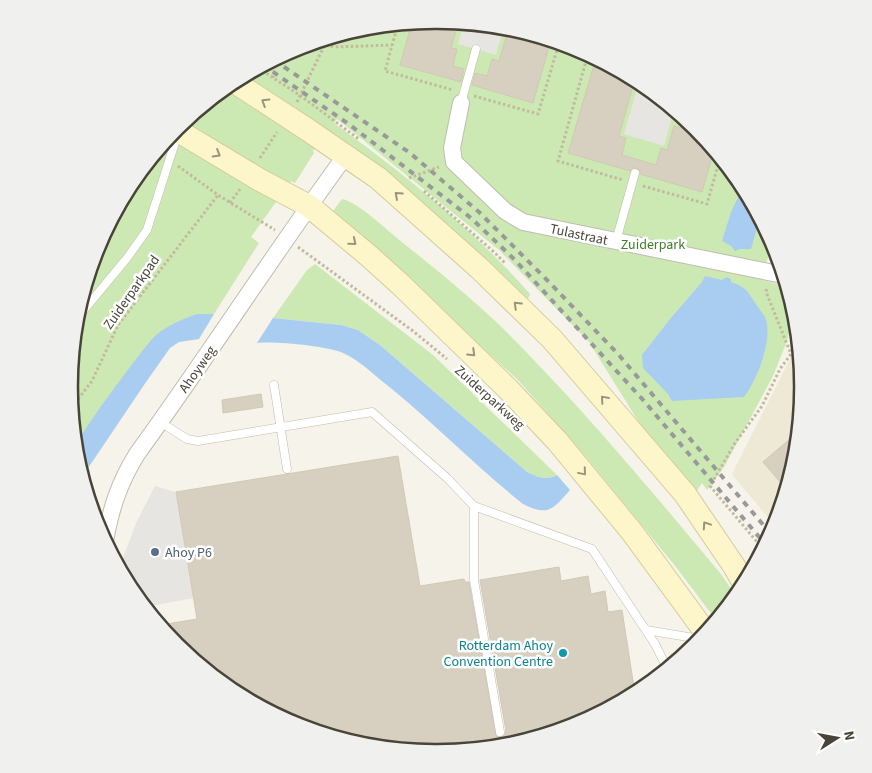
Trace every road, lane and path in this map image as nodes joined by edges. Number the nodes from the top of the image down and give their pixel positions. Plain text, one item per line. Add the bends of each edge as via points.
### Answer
1 (396, 31) edge
2 (329, 45) edge
3 (325, 47) edge
4 (476, 49) dead end
5 (557, 50) edge
6 (586, 62) edge
7 (275, 68) edge
8 (265, 73) edge
9 (273, 78) junction
10 (241, 86) edge
11 (300, 96) junction
12 (461, 103) joint
13 (538, 114) dead end
14 (287, 116) junction
15 (183, 134) edge
16 (174, 144) edge
17 (346, 154) junction
18 (170, 160) junction
19 (558, 161) dead end
20 (454, 162) junction
21 (718, 166) edge
22 (635, 173) dead end
23 (250, 174) junction
24 (409, 178) dead end
25 (218, 195) junction
26 (230, 203) junction
27 (707, 204) dead end
28 (309, 206) junction
29 (287, 238) junction
30 (616, 241) junction
31 (776, 274) edge
32 (87, 306) edge
33 (448, 360) dead end
34 (274, 385) dead end
35 (79, 399) edge
36 (160, 422) junction
37 (280, 427) junction
38 (286, 469) dead end
39 (474, 506) junction
40 (107, 528) edge
41 (758, 543) edge
42 (739, 575) edge
43 (701, 626) edge
44 (646, 630) junction
45 (690, 637) edge
46 (664, 662) edge
47 (500, 732) dead end

1 - 2 path via 392,45
3 - 11 path
4 - 12 lane
5 - 13 path
6 - 19 path
7 - 9 path
8 - 9 path
9 - 11 path
14 -> 10 main road
11 - 14 path
12 - 20 street via 452,148
14 - 17 main road
14 - 23 path
15 -> 23 main road, Zuiderparkweg
16 - 18 lane
17 - 28 street
42 -> 17 main road via 685,494 552,339 472,261 383,182
18 - 25 path, Zuiderparkweg
18 - 32 lane via 147,230
20 - 24 path
20 - 30 street, Tulastraat via 506,211 523,222
21 - 27 path
22 - 30 lane
23 - 26 path
23 - 28 main road, Zuiderparkweg
25 - 26 path, Zuiderparkweg
25 - 35 path, Zuiderparkpad via 118,325 92,381
26 - 29 path, Zuiderparkweg
28 - 29 street, Ahoyweg
28 -> 43 main road, Zuiderparkweg via 400,284 552,436 632,532
29 - 33 path, Zuiderparkweg
29 - 36 street, Ahoyweg
30 - 31 street, Tulastraat
31 - 41 path via 766,292 790,354 762,406 710,486
34 - 37 lane
36 - 37 lane via 186,439 198,441
36 - 40 street, Ahoyweg via 121,484
37 - 38 lane
37 - 39 lane via 372,412
39 - 44 lane via 592,549
39 - 47 lane via 474,580
44 - 45 lane
44 - 46 lane

